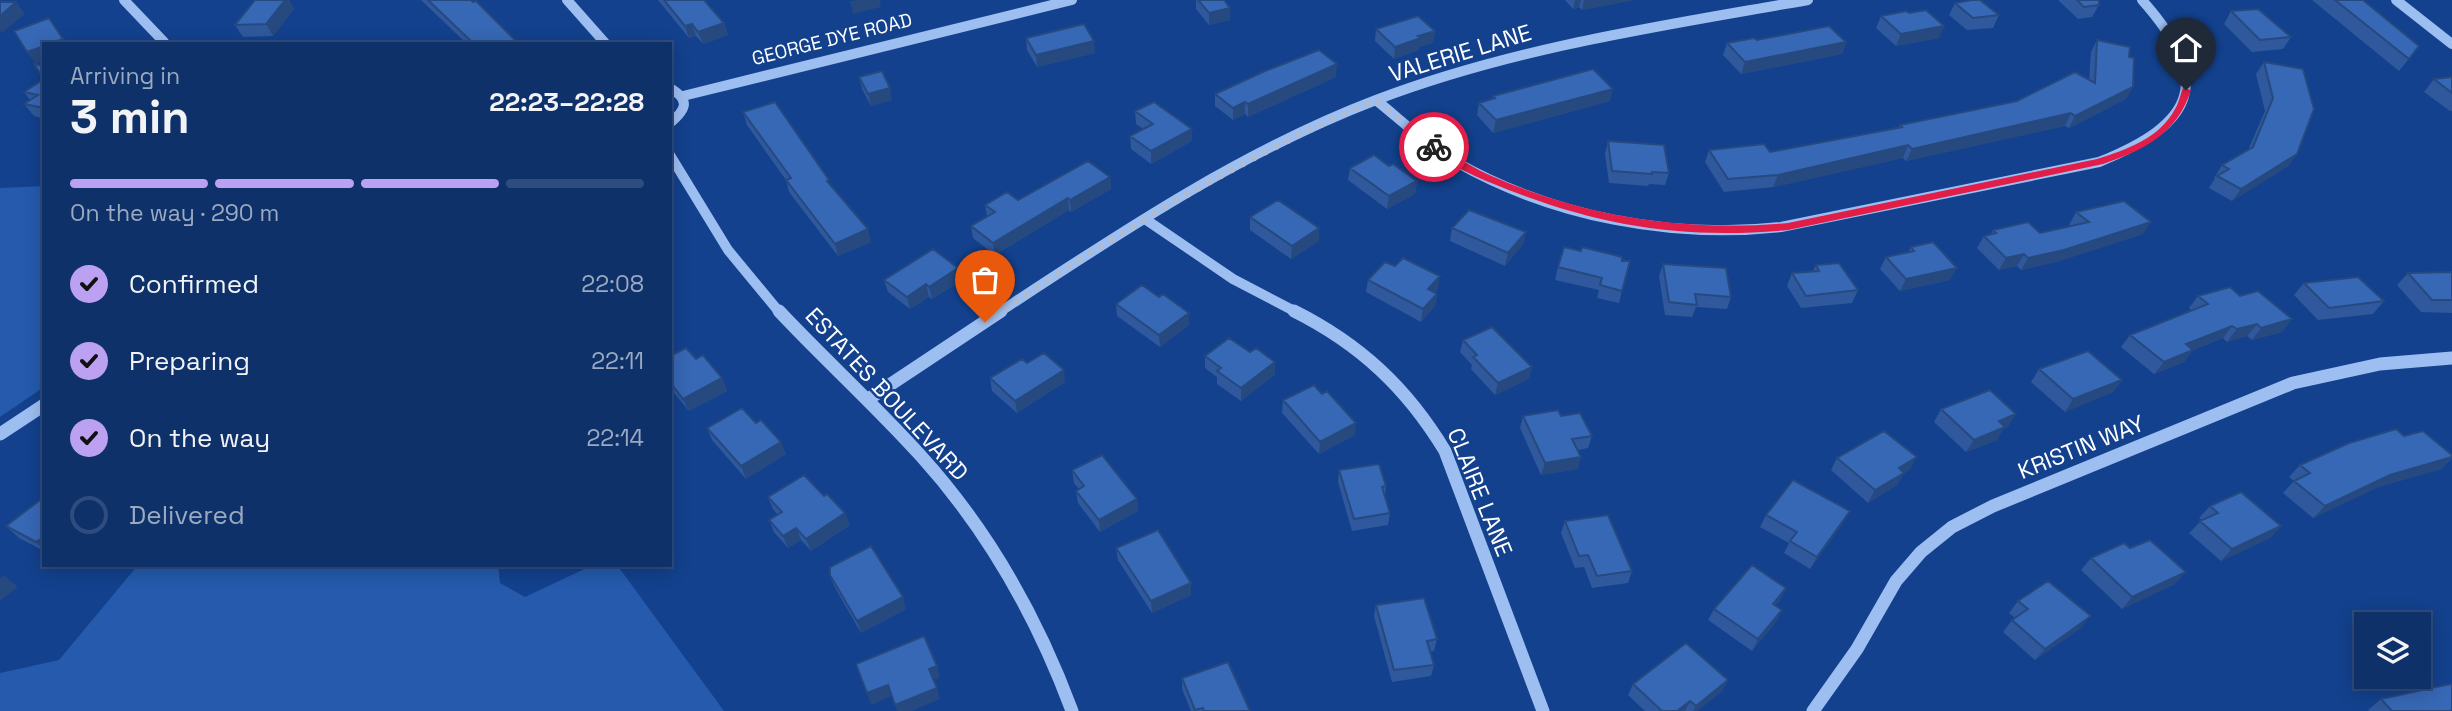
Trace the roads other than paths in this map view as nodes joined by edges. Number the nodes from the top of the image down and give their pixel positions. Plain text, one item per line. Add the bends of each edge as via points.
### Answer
1 (124, 0) edge
2 (567, 0) edge
3 (1072, 0) edge
4 (1808, 0) edge
5 (2142, 0) edge
6 (2396, 0) edge
7 (164, 42) edge
8 (604, 42) edge
9 (2452, 44) edge
10 (672, 89) edge
11 (683, 96) junction
12 (1376, 100) junction
13 (672, 121) edge
14 (672, 158) edge
15 (1145, 219) junction
16 (2452, 358) edge
17 (867, 400) junction
18 (42, 406) edge
19 (0, 434) edge
20 (1072, 711) edge
21 (1543, 711) edge
22 (1813, 711) edge

1 - 7 street
2 - 8 street
3 - 11 street, GEORGE DYE ROAD
4 - 12 street, VALERIE LANE via 1559,45
5 - 12 street via 2172,33 2187,72 2181,108 2150,141 2099,162 1788,226 1699,230 1649,226 1570,209 1524,194 1454,161
6 - 9 street
10 - 11 street
11 - 13 street via 685,108
12 - 15 street, VALERIE LANE via 1283,140
14 - 17 street, ESTATES BOULEVARD via 729,251
15 - 17 street, VALERIE LANE
15 - 21 street, CLAIRE LANE via 1234,280 1346,340 1404,389 1445,451
16 - 22 street, KRISTIN WAY via 2380,364 2293,383 1952,527 1896,581 1857,649
17 - 20 street, ESTATES BOULEVARD via 960,503 996,556 1038,631
18 - 19 street

